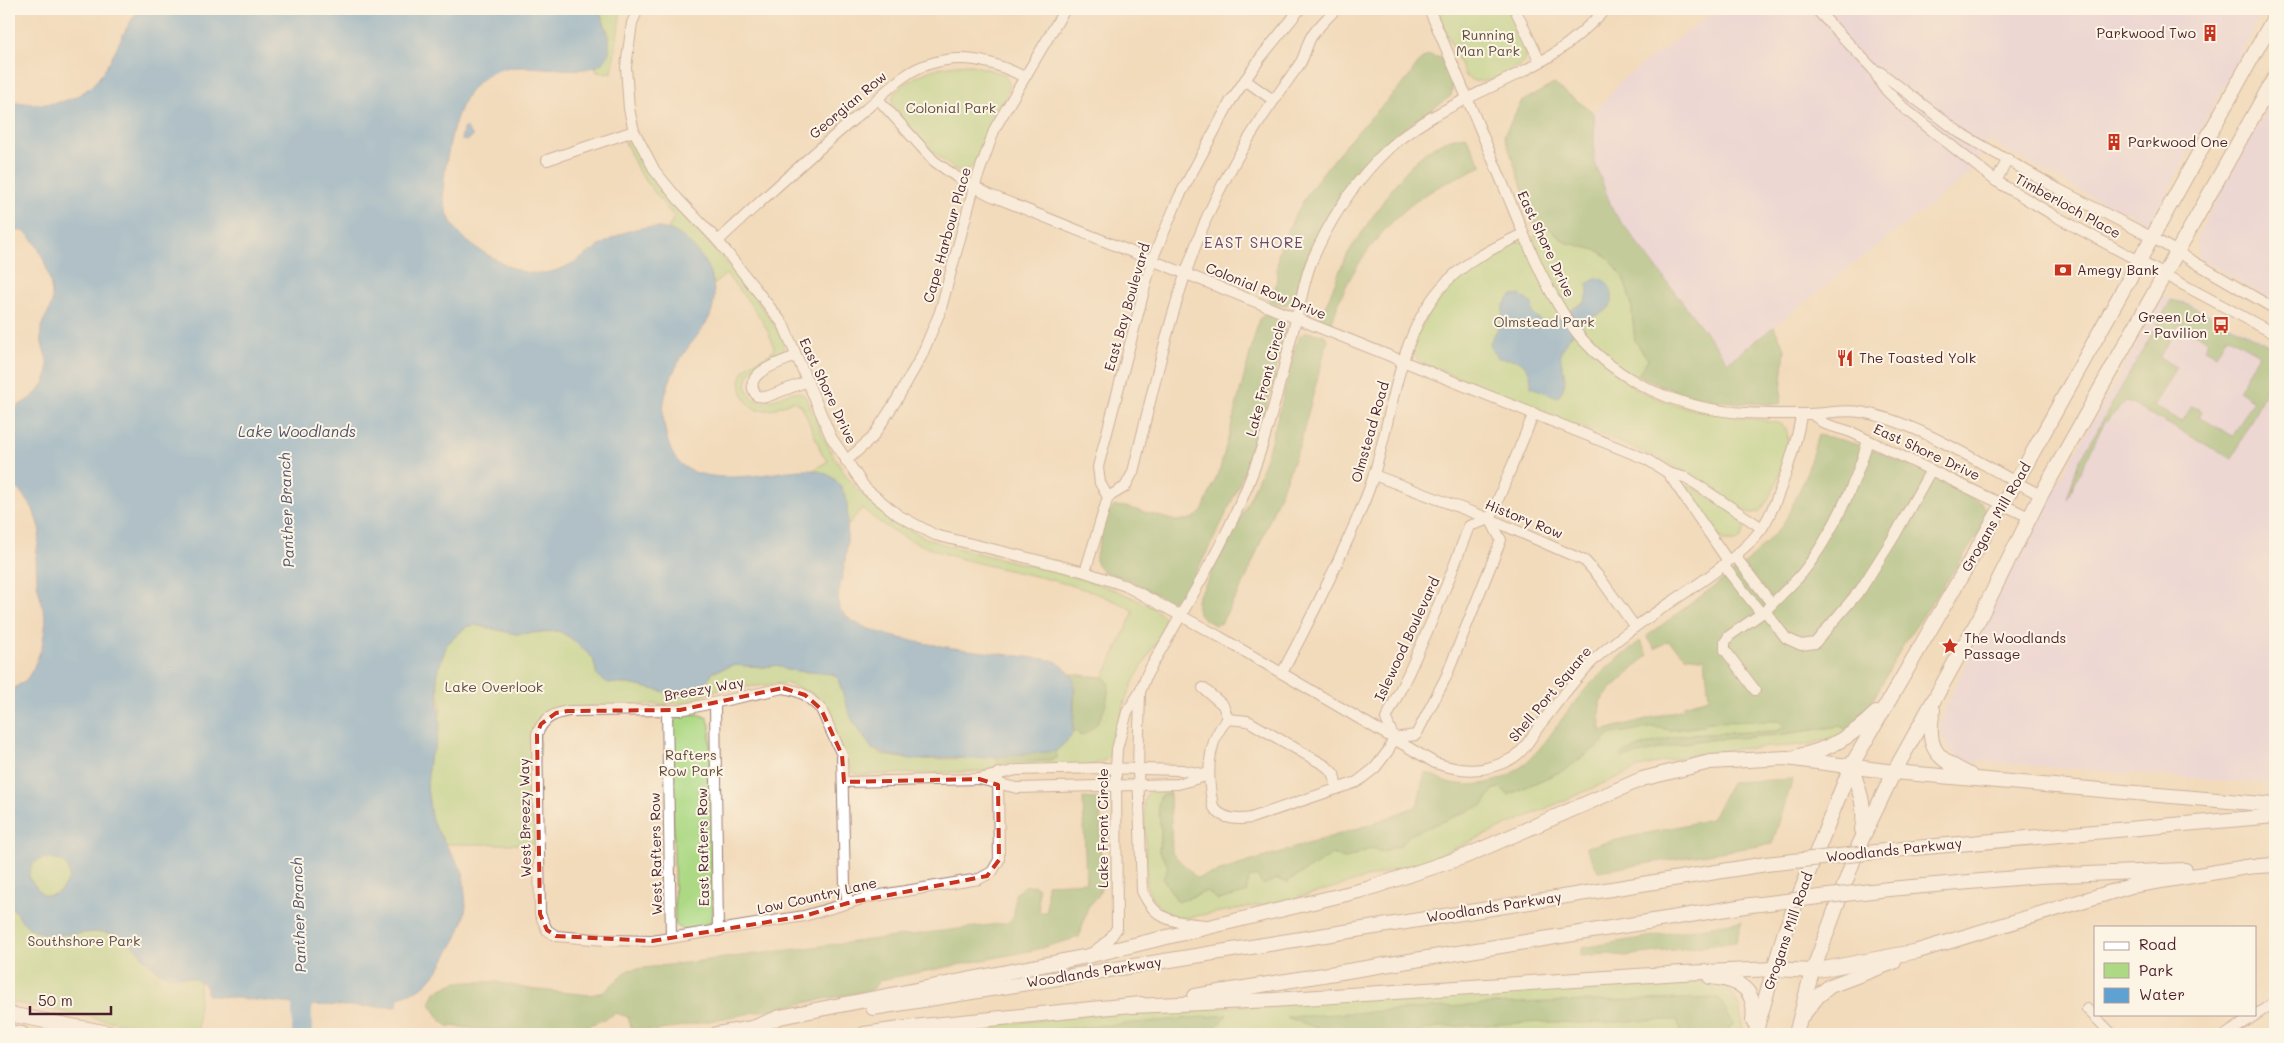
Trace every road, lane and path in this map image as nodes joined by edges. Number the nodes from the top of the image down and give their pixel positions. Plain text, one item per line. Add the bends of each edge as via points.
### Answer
1 (638, 9) edge
2 (1065, 9) edge
3 (1300, 9) edge
4 (1336, 9) edge
5 (1429, 9) edge
6 (1516, 9) edge
7 (1606, 9) edge
8 (1816, 9) edge
9 (2275, 16) edge
10 (1540, 62) junction
11 (1873, 69) junction
12 (2275, 77) edge
13 (1024, 78) junction
14 (1245, 80) junction
15 (1467, 98) junction
16 (878, 99) junction
17 (1273, 100) junction
18 (634, 131) junction
19 (1964, 136) junction
20 (1950, 146) junction
21 (1960, 154) junction
22 (2008, 159) junction
23 (547, 160) dead end
24 (1996, 181) junction
25 (974, 187) junction
26 (1523, 234) junction
27 (2153, 238) junction
28 (718, 241) junction
29 (2178, 252) junction
30 (1152, 260) junction
31 (2140, 261) junction
32 (1186, 273) junction
33 (2165, 275) junction
34 (2275, 309) edge
35 (1296, 318) junction
36 (2275, 334) edge
37 (796, 356) junction
38 (1404, 361) junction
39 (808, 381) junction
40 (1534, 413) junction
41 (1806, 414) junction
42 (1868, 440) junction
43 (846, 461) junction
44 (1931, 470) junction
45 (1668, 473) junction
46 (1374, 475) junction
47 (2015, 482) junction
48 (2041, 495) junction
49 (1108, 498) junction
50 (2003, 504) junction
51 (2030, 518) junction
52 (1490, 519) junction
53 (1762, 528) junction
54 (1729, 561) junction
55 (1086, 572) junction
56 (1766, 609) junction
57 (1180, 616) junction
58 (1635, 627) junction
59 (1282, 673) junction
60 (1203, 688) dead end
61 (1755, 690) dead end
62 (1140, 692) junction
63 (1892, 695) junction
64 (1935, 699) junction
65 (715, 703) junction
66 (666, 711) junction
67 (556, 713) joint
68 (1228, 720) junction
69 (1394, 738) junction
70 (1786, 758) junction
71 (1851, 766) junction
72 (1116, 769) junction
73 (1138, 769) junction
74 (1894, 772) junction
75 (998, 773) junction
76 (1208, 775) junction
77 (979, 779) junction
78 (1978, 779) junction
79 (844, 782) junction
80 (998, 785) junction
81 (1116, 785) junction
82 (1139, 785) junction
83 (1337, 789) junction
84 (2275, 805) edge
85 (2275, 816) edge
86 (1859, 845) junction
87 (2275, 865) edge
88 (2253, 866) junction
89 (848, 903) junction
90 (1208, 926) junction
91 (547, 930) joint
92 (718, 931) junction
93 (671, 937) junction
94 (1918, 951) junction
95 (1088, 956) junction
96 (1774, 969) junction
97 (1813, 972) junction
98 (1682, 973) junction
99 (2275, 1002) edge
100 (1132, 1006) junction
101 (2086, 1009) dead end
102 (9, 1014) edge
103 (2256, 1014) edge
104 (2254, 1016) edge
105 (1800, 1020) junction
106 (750, 1028) junction
107 (9, 1032) edge
108 (22, 1034) edge
109 (114, 1034) edge
110 (716, 1034) edge
111 (864, 1034) edge
112 (1753, 1034) edge
113 (1796, 1034) edge
114 (2112, 1034) edge
115 (2226, 1034) edge

1 - 18 street, East Shore Drive via 632,23 626,67
2 - 13 street, Cape Harbour Place
3 - 14 street, East Bay Boulevard
4 - 17 street via 1312,36 1301,62
5 - 15 street, East Shore Drive
6 - 10 street
7 - 10 street, Lake Front Circle via 1571,41
8 - 11 street, Timberloch Place
9 - 27 main road, Grogans Mill Road
10 - 15 street, Lake Front Circle
11 - 19 street, Timberloch Place
11 - 20 street, Timberloch Place via 1878,82
12 - 29 main road, Grogans Mill Road
13 - 16 street, Georgian Row via 1005,67 981,60 957,59 929,64 902,78
13 - 25 street, Cape Harbour Place via 995,128
14 - 17 street
14 - 30 street, East Bay Boulevard via 1178,197
15 - 26 street, East Shore Drive
15 - 35 street, Lake Front Circle via 1429,117 1403,136 1349,193 1310,264
16 - 25 street, Colonial Row Drive via 934,161
16 - 28 street, Georgian Row via 810,156
17 - 32 street via 1243,146 1203,226
18 - 23 street
18 - 28 street, East Shore Drive via 655,170
19 - 20 street
19 - 21 street
19 - 22 street, Timberloch Place
20 - 21 street, Timberloch Place
21 - 24 street, Timberloch Place
22 - 24 street
22 - 27 street, Timberloch Place
24 - 31 street, Timberloch Place
25 - 30 street, Colonial Row Drive
25 - 43 street, Cape Harbour Place via 940,312 921,357 872,438
26 - 38 street, Olmstead Road via 1465,266 1440,289 1420,317
26 - 41 street, East Shore Drive via 1560,307 1584,340 1634,382 1667,398 1699,407 1735,413
27 - 29 street, Timberloch Place
27 - 31 main road, Grogans Mill Road
28 - 37 street, East Shore Drive via 783,324
29 - 33 main road, Grogans Mill Road
29 - 34 street, Timberloch Place
30 - 32 street, Colonial Row Drive
30 - 49 street, East Bay Boulevard via 1098,467 1100,483
31 - 33 street, Timberloch Place
31 - 47 main road, Grogans Mill Road
32 - 35 street, Colonial Row Drive
32 - 49 street via 1162,351 1133,472 1125,487
33 - 36 street, Timberloch Place
33 - 48 main road, Grogans Mill Road
35 - 38 street, Colonial Row Drive
35 - 57 street, Lake Front Circle via 1270,421 1246,492
37 - 39 street, East Shore Drive
37 - 39 street via 758,373 751,381 751,389 757,396 766,397
38 - 40 street, Colonial Row Drive
38 - 46 street, Olmstead Road
39 - 43 street, East Shore Drive via 831,437
40 - 45 street, Colonial Row Drive via 1646,459
40 - 52 street
41 - 42 street, East Shore Drive
41 - 47 street, East Shore Drive via 1859,412 1908,424
41 - 53 street, Shell Port Square
42 - 44 street, East Shore Drive
42 - 56 street via 1845,501 1826,537 1799,576
43 - 55 street, East Shore Drive via 866,489 898,515 935,535
44 - 50 street, East Shore Drive
44 - 56 street via 1861,589 1815,643 1801,645 1786,638
45 - 53 street, Colonial Row Drive via 1687,478
45 - 54 street, Colonial Row Drive
46 - 52 street, History Row
46 - 59 street, Olmstead Road via 1321,601
47 - 48 street, East Shore Drive
47 - 50 main road, Grogans Mill Road
48 - 51 main road, Grogans Mill Road
49 - 55 street
50 - 51 street, East Shore Drive
50 - 63 main road, Grogans Mill Road
51 - 64 main road, Grogans Mill Road
52 - 58 street, History Row via 1585,561
52 - 69 street, Islewood Boulevard via 1469,526 1446,591 1386,718
52 - 69 street via 1500,540 1446,677 1416,735
53 - 54 street, Shell Port Square
54 - 56 street
54 - 56 street
54 - 58 street, Shell Port Square
55 - 57 street, East Shore Drive via 1126,586
56 - 61 street via 1724,642 1725,650
57 - 59 street, Shell Port Square
57 - 62 street, Lake Front Circle
58 - 69 street, Shell Port Square via 1596,658 1550,712 1528,744 1513,758 1495,767 1476,771 1454,770 1435,763
59 - 69 street, Shell Port Square
60 - 68 street via 1223,705
62 - 72 street, Lake Front Circle via 1127,712 1117,749
62 - 73 street, Lake Front Circle
63 - 70 main road via 1862,727 1842,740 1818,752
63 - 71 main road, Grogans Mill Road
64 - 74 main road, Grogans Mill Road
64 - 78 main road via 1930,734 1937,756
65 - 66 street, Breezy Way
65 - 79 street, Breezy Way via 783,688 805,695 821,709 842,755
65 - 92 street, East Rafters Row
66 - 67 street, Breezy Way
66 - 93 street, West Rafters Row
67 - 91 street, West Breezy Way via 541,724 538,734 540,914
68 - 76 street via 1215,737
68 - 83 street via 1248,721 1326,766 1334,774
69 - 83 street via 1375,768 1357,782
70 - 71 main road
70 - 90 main road via 1710,762 1667,772 1619,788 1421,873
71 - 74 main road
71 - 86 main road via 1865,817
71 - 96 main road, Grogans Mill Road via 1798,897
72 - 73 street
72 - 75 street
72 - 81 street, Lake Front Circle
73 - 76 street via 1181,770
73 - 82 street, Lake Front Circle
74 - 78 main road
74 - 86 main road, Grogans Mill Road
75 - 77 street
75 - 80 street, Low Country Lane
76 - 82 street via 1178,784
76 - 83 street via 1213,806 1224,816 1238,820
77 - 79 street
77 - 80 street
78 - 84 main road
79 - 89 street
80 - 81 street via 1017,788
80 - 89 street, Low Country Lane via 999,860 987,876
81 - 82 street
81 - 95 street, Lake Front Circle via 1117,928 1109,940
82 - 90 street, Lake Front Circle via 1142,891 1162,918
85 - 106 main road, Woodlands Parkway, bridge via 1766,864
86 - 97 main road, Grogans Mill Road
87 - 88 main road
88 - 94 main road via 2131,886
88 - 100 main road, bridge via 2040,876 1750,905
89 - 92 street, Low Country Lane via 804,916
90 - 95 main road
91 - 93 street, Low Country Lane via 556,936 604,940 642,941
92 - 93 street, Low Country Lane
94 - 97 main road
94 - 105 main road via 1830,986
95 - 106 main road via 780,1017
96 - 97 main road
96 - 98 main road
96 - 112 main road, Grogans Mill Road
97 - 105 main road, Grogans Mill Road
98 - 100 main road
98 - 112 main road via 1738,983 1752,995 1755,1007
99 - 103 street
100 - 111 main road
101 - 114 street
102 - 109 main road
104 - 115 street
105 - 113 main road, Grogans Mill Road
106 - 110 main road, Woodlands Parkway
107 - 108 main road

